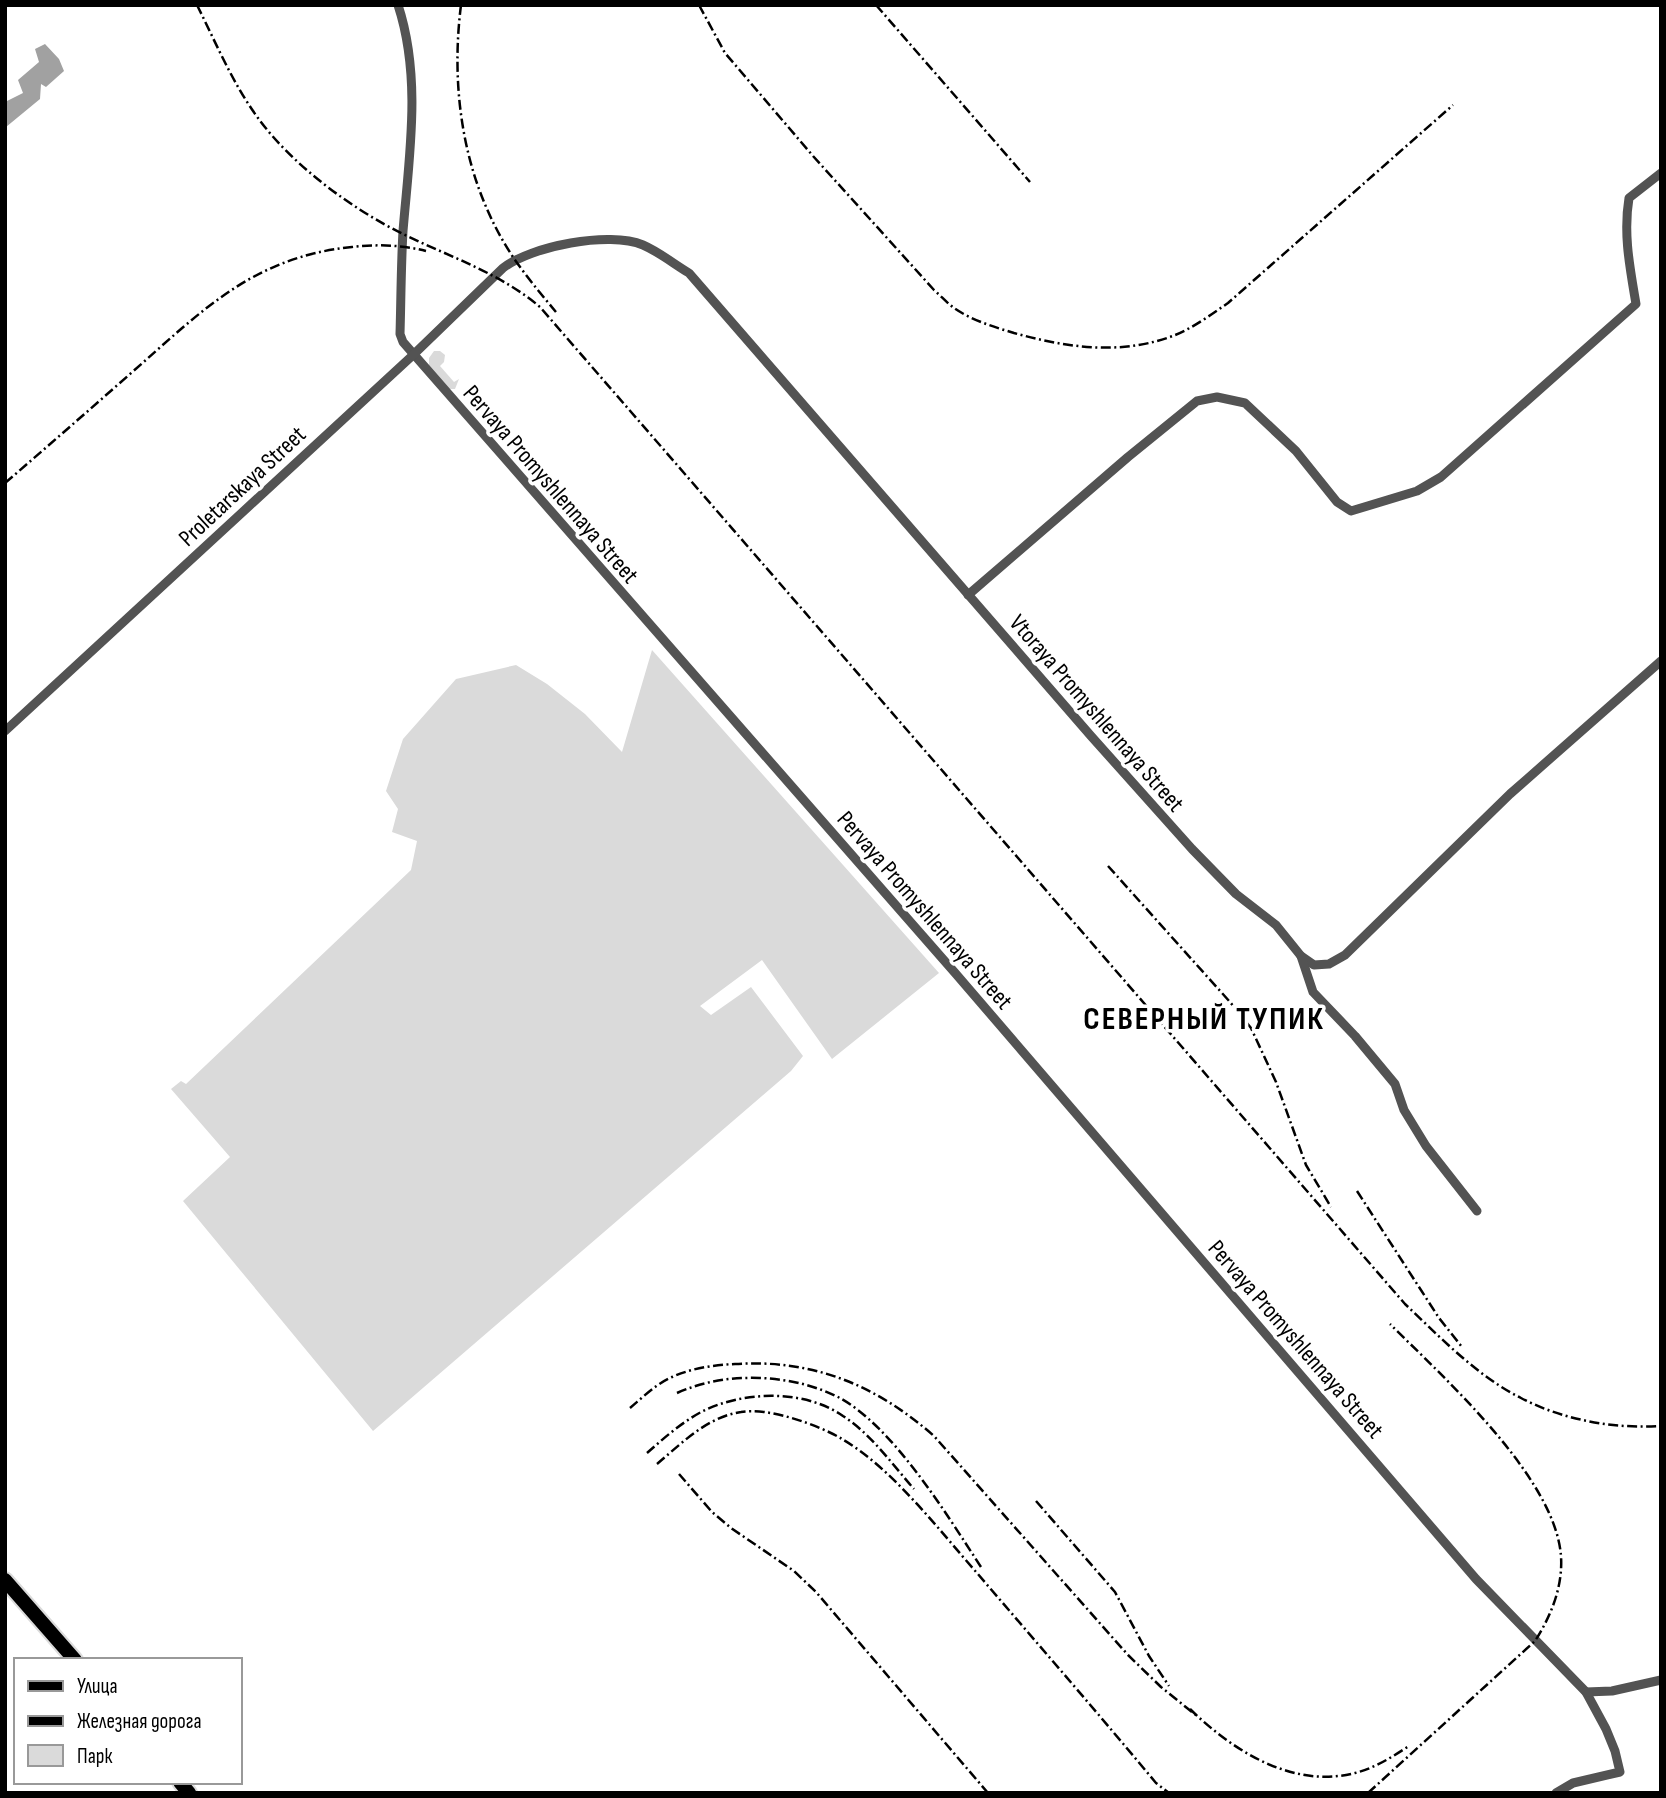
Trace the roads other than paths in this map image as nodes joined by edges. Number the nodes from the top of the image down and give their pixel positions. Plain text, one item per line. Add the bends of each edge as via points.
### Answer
1 (398, 5) edge
2 (1661, 173) edge
3 (503, 268) joint
4 (412, 356) junction
5 (968, 595) junction
6 (1661, 661) edge
7 (5, 731) edge
8 (1301, 956) junction
9 (1477, 1211) dead end
10 (5, 1580) edge
11 (73, 1658) edge
12 (1661, 1680) edge
13 (1586, 1692) junction
14 (1556, 1793) edge

1 - 4 street, Pervaya Promyshlennaya Street via 410,64 413,114 400,334
2 - 5 street via 1629,198 1627,251 1636,304 1441,477 1417,491 1351,511 1337,502 1296,451 1245,403 1217,397 1197,401
3 - 4 street, Proletarskaya Street
3 - 5 street, Vtoraya Promyshlennaya Street via 550,248 607,239 642,245 689,273
4 - 7 street, Proletarskaya Street
4 - 13 street, Pervaya Promyshlennaya Street via 956,974 1476,1579
5 - 8 street, Vtoraya Promyshlennaya Street via 1192,849 1236,894 1276,925
6 - 8 street via 1510,794 1345,956 1314,965
8 - 9 street via 1313,992 1395,1084 1404,1110 1426,1146
10 - 11 main road
12 - 13 street
13 - 14 street, Pervaya Promyshlennaya Street via 1606,1729 1620,1772 1573,1783

